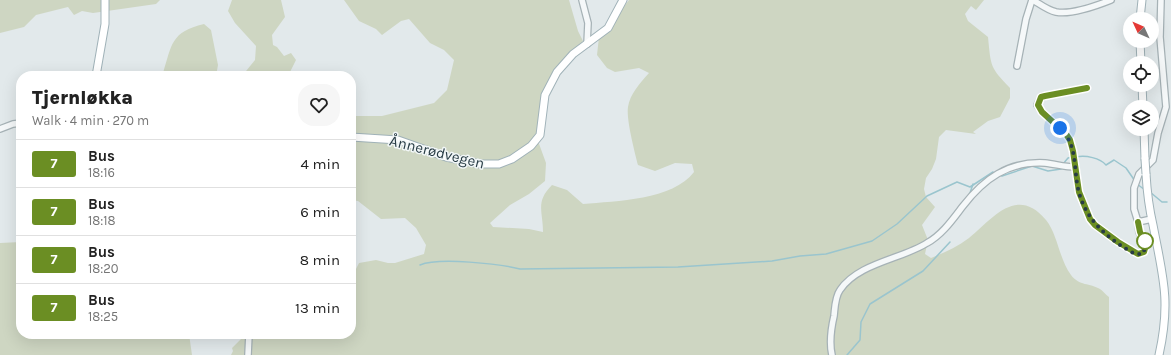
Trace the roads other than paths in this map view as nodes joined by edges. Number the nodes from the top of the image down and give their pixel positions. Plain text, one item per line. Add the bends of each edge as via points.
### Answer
1 (105, 0) edge
2 (582, 0) edge
3 (623, 0) edge
4 (1033, 0) edge
5 (1111, 0) edge
6 (1142, 0) edge
7 (1161, 0) edge
8 (1141, 12) edge
9 (587, 44) junction
10 (1017, 66) dead end
11 (97, 71) edge
12 (1087, 88) dead end
13 (16, 124) edge
14 (0, 129) edge
15 (1144, 136) edge
16 (356, 137) edge
17 (1075, 167) junction
18 (1152, 219) junction
19 (1138, 222) junction
20 (249, 339) edge
21 (248, 355) edge
22 (832, 355) edge
23 (1159, 355) edge

1 - 11 main road via 104,29
2 - 9 street via 588,23
3 - 9 main road, Ånnerødvegen via 608,28
4 - 5 street via 1046,8 1061,12
4 - 10 street via 1026,19
6 - 8 main road
7 - 19 street via 1160,37 1166,107 1153,160 1139,174 1134,188 1134,209
9 - 16 main road, Ånnerødvegen via 564,63 549,86 545,95 538,139 504,162 487,165 469,162 398,140
12 - 17 street via 1041,97 1038,103 1042,112 1070,140
13 - 14 street
15 - 18 main road, bridge
17 - 19 street via 1079,192 1086,212 1095,225 1131,252 1138,254 1144,252 1146,245
17 - 22 street via 1044,163 1018,166 995,174 986,180 953,219 928,243 872,267 846,283 836,300 830,339
18 - 19 street
18 - 23 main road via 1168,298 1167,322
20 - 21 street

